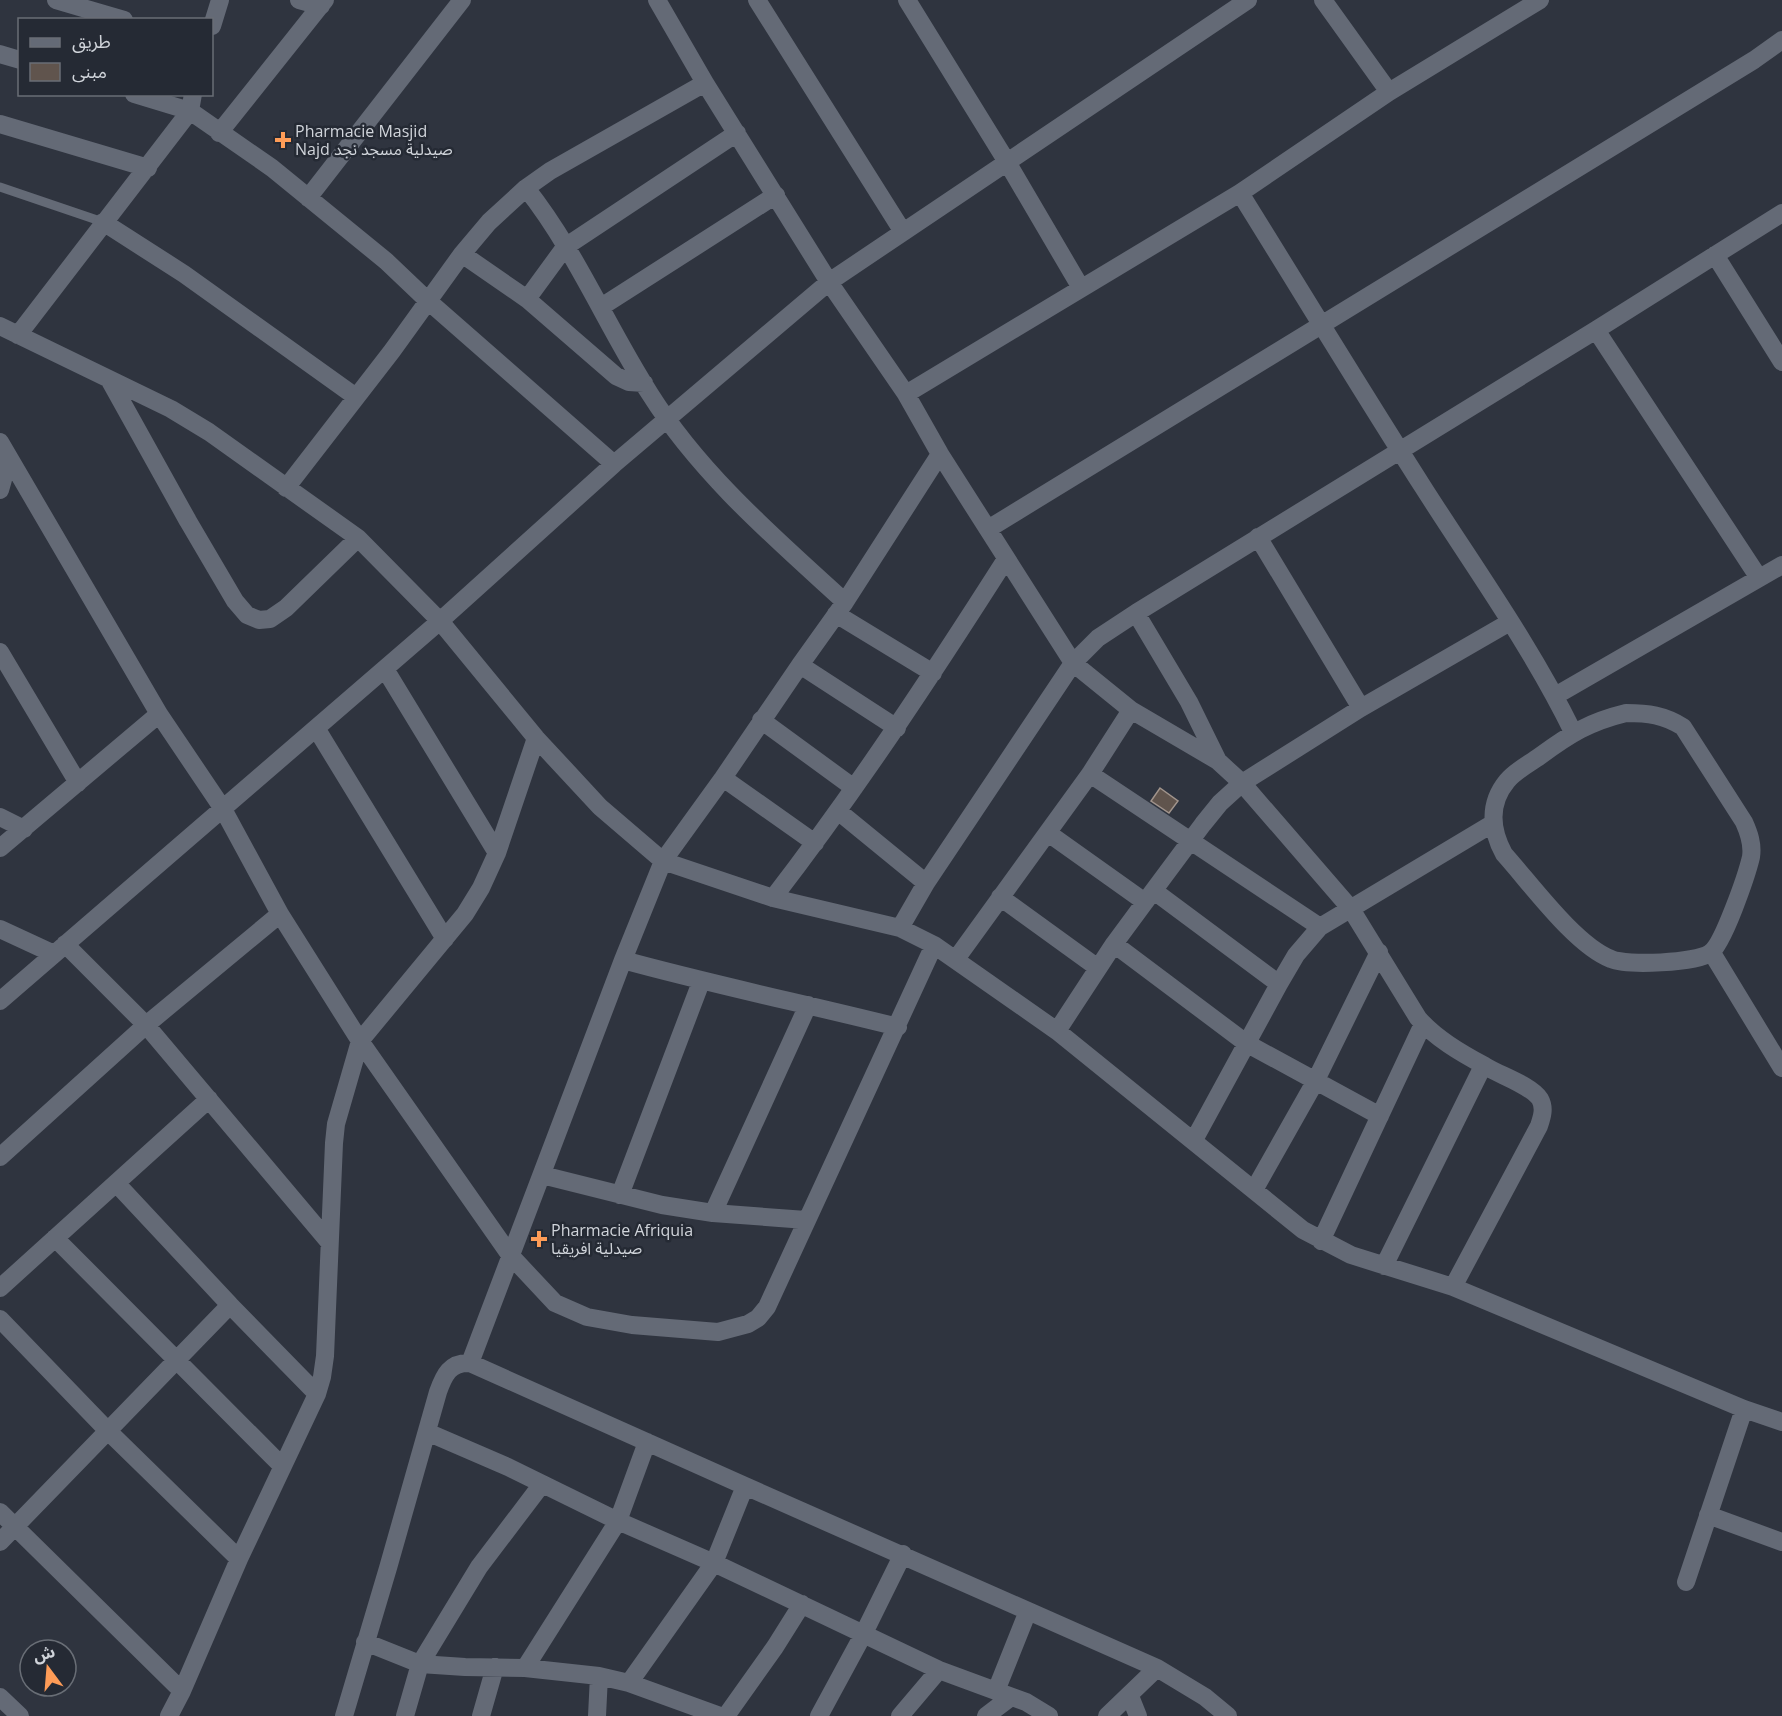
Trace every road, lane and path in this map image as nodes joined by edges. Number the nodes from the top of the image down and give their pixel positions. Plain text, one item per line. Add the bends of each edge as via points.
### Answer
1 (56, 0) edge
2 (220, 0) edge
3 (299, 0) edge
4 (462, 0) edge
5 (657, 0) edge
6 (757, 0) edge
7 (907, 0) edge
8 (1248, 0) edge
9 (1323, 0) edge
10 (1540, 0) edge
11 (323, 3) edge
12 (117, 18) edge
13 (213, 23) edge
14 (1782, 40) edge
15 (0, 54) edge
16 (18, 59) edge
17 (705, 82) junction
18 (1389, 92) junction
19 (147, 96) edge
20 (192, 103) edge
21 (0, 124) edge
22 (219, 133) junction
23 (736, 133) junction
24 (1007, 162) junction
25 (148, 168) junction
26 (0, 187) edge
27 (526, 188) junction
28 (1240, 193) junction
29 (776, 195) junction
30 (308, 198) junction
31 (1782, 213) edge
32 (103, 222) junction
33 (903, 232) junction
34 (565, 247) junction
35 (462, 254) junction
36 (1715, 255) junction
37 (829, 282) junction
38 (1082, 288) junction
39 (527, 299) junction
40 (427, 300) junction
41 (601, 308) junction
42 (1322, 325) junction
43 (0, 326) edge
44 (1596, 330) junction
45 (18, 335) junction
46 (1782, 362) edge
47 (109, 379) junction
48 (644, 383) junction
49 (906, 394) junction
50 (356, 397) junction
51 (668, 420) junction
52 (0, 442) edge
53 (1399, 450) junction
54 (940, 454) junction
55 (9, 458) junction
56 (614, 464) junction
57 (286, 488) junction
58 (0, 490) edge
59 (988, 529) junction
60 (1258, 537) junction
61 (358, 538) junction
62 (1006, 559) junction
63 (1782, 565) edge
64 (1759, 578) junction
65 (841, 608) junction
66 (1136, 613) junction
67 (441, 621) junction
68 (1509, 622) junction
69 (0, 652) edge
70 (1072, 663) junction
71 (800, 665) junction
72 (385, 669) junction
73 (933, 673) junction
74 (1555, 696) junction
75 (1361, 708) junction
76 (1131, 710) junction
77 (159, 714) junction
78 (761, 720) junction
79 (316, 728) junction
80 (897, 728) junction
81 (1573, 732) junction
82 (536, 738) junction
83 (1218, 761) junction
84 (1090, 774) junction
85 (723, 778) junction
86 (78, 783) junction
87 (1242, 783) junction
88 (854, 788) junction
89 (223, 809) junction
90 (838, 811) junction
91 (0, 817) edge
92 (1492, 824) junction
93 (24, 829) junction
94 (1048, 833) junction
95 (1190, 842) junction
96 (815, 843) junction
97 (0, 848) edge
98 (497, 853) junction
99 (663, 861) junction
100 (926, 883) junction
101 (1000, 897) junction
102 (1149, 897) junction
103 (773, 898) junction
104 (1352, 909) junction
105 (280, 914) junction
106 (1320, 927) junction
107 (900, 928) junction
108 (0, 929) edge
109 (445, 939) junction
110 (1114, 944) junction
111 (934, 945) junction
112 (59, 949) junction
113 (1379, 952) junction
114 (1712, 953) junction
115 (956, 959) junction
116 (623, 960) junction
117 (1098, 968) junction
118 (701, 982) junction
119 (1279, 984) junction
120 (0, 1001) edge
121 (808, 1005) junction
122 (1424, 1024) junction
123 (146, 1025) junction
124 (898, 1027) junction
125 (1057, 1031) junction
126 (360, 1041) junction
127 (1246, 1044) junction
128 (1483, 1065) junction
129 (1782, 1068) edge
130 (1315, 1082) junction
131 (209, 1099) junction
132 (1380, 1116) junction
133 (1194, 1140) junction
134 (0, 1157) edge
135 (542, 1175) junction
136 (116, 1183) junction
137 (1254, 1190) junction
138 (620, 1195) junction
139 (713, 1213) junction
140 (806, 1220) junction
141 (55, 1238) junction
142 (1321, 1240) junction
143 (329, 1242) junction
144 (510, 1255) junction
145 (1384, 1266) junction
146 (1453, 1287) junction
147 (0, 1288) edge
148 (230, 1305) junction
149 (0, 1319) edge
150 (177, 1361) junction
151 (470, 1363) junction
152 (317, 1394) junction
153 (1744, 1409) junction
154 (1782, 1422) edge
155 (108, 1431) junction
156 (427, 1432) junction
157 (647, 1442) junction
158 (282, 1466) junction
159 (542, 1484) junction
160 (745, 1486) junction
161 (0, 1512) edge
162 (1708, 1515) junction
163 (618, 1521) junction
164 (15, 1527) junction
165 (0, 1542) edge
166 (1782, 1542) edge
167 (903, 1554) junction
168 (239, 1559) junction
169 (714, 1563) junction
170 (1686, 1582) dead end
171 (802, 1604) junction
172 (1028, 1611) junction
173 (864, 1633) junction
174 (365, 1642) junction
175 (420, 1664) junction
176 (495, 1667) junction
177 (525, 1668) junction
178 (1157, 1668) junction
179 (939, 1670) junction
180 (599, 1676) junction
181 (629, 1683) junction
182 (182, 1691) junction
183 (1003, 1694) junction
184 (1130, 1696) junction
185 (0, 1697) edge
186 (20, 1716) edge
187 (169, 1716) edge
188 (344, 1716) edge
189 (405, 1716) edge
190 (481, 1716) edge
191 (597, 1716) edge
192 (720, 1716) edge
193 (726, 1716) edge
194 (819, 1716) edge
195 (900, 1716) edge
196 (986, 1716) edge
197 (1049, 1716) edge
198 (1107, 1716) edge
199 (1138, 1716) edge
200 (1228, 1716) edge

1 - 12 street
2 - 13 street
3 - 11 street
4 - 30 street
5 - 17 street
6 - 33 street
7 - 24 street
8 - 24 street
9 - 18 street
10 - 18 street
11 - 22 street
14 - 42 street
15 - 16 street
17 - 23 street
17 - 27 street
18 - 28 street
19 - 20 street
20 - 22 street
20 - 25 street
21 - 25 street
22 - 30 street
23 - 29 street
23 - 34 street
24 - 33 street
24 - 38 street
25 - 32 street
26 - 32 lane
27 - 34 street
27 - 35 street
28 - 38 street
28 - 42 street
29 - 37 street
29 - 41 street
30 - 40 street
31 - 36 street
32 - 45 street
32 - 50 street via 184,274
33 - 37 street
34 - 39 street
34 - 41 street
35 - 39 street
35 - 40 street
36 - 44 street
36 - 46 street
37 - 49 street
37 - 51 street
38 - 49 street
39 - 48 street via 616,376
40 - 50 street
40 - 56 street
41 - 48 street
42 - 53 street
42 - 59 street
43 - 45 street
44 - 53 street
44 - 64 street
45 - 47 street
47 - 57 street via 209,432
47 - 61 street via 188,521 247,615 270,619
48 - 51 street
49 - 54 street
50 - 57 street
51 - 56 street
51 - 65 street via 750,515
52 - 55 street
53 - 60 street
53 - 68 street
54 - 59 street
54 - 65 street
55 - 58 street
55 - 77 street
56 - 67 street
57 - 61 street
59 - 62 street
60 - 66 street
60 - 75 street
61 - 67 street
62 - 70 street
62 - 73 street
63 - 64 street
64 - 74 street
65 - 71 street
65 - 73 street
66 - 70 street via 1098,638
66 - 83 street via 1189,702
67 - 72 street
67 - 82 street
68 - 74 street
68 - 75 street
69 - 86 street
70 - 76 street
70 - 100 street
71 - 78 street
71 - 80 street
72 - 79 street
72 - 98 street
73 - 80 street
74 - 81 street
75 - 87 street
76 - 83 street
76 - 84 street
77 - 86 street
77 - 89 street
78 - 85 street
78 - 88 street
79 - 89 street
79 - 109 street
80 - 88 street
81 - 92 street via 1508,780 1498,793
81 - 114 street via 1601,719 1649,713 1669,718 1692,739 1751,838 1751,856 1728,922
82 - 98 street
82 - 99 street via 600,807
83 - 87 street
84 - 94 street
84 - 95 street
85 - 96 street
85 - 99 street
86 - 93 street
87 - 95 street via 1220,803
87 - 104 street
88 - 90 street
89 - 105 street
89 - 112 street
90 - 96 street
90 - 100 street
91 - 93 street
92 - 104 street
92 - 114 street via 1504,854 1578,938 1612,960 1671,963
93 - 97 street
94 - 101 street
94 - 102 street
95 - 102 street
95 - 106 street
96 - 103 street
98 - 109 street via 481,888
99 - 103 street
99 - 116 street
100 - 107 street
101 - 115 street
101 - 117 street
102 - 110 street
102 - 119 street
103 - 107 street
104 - 106 street
104 - 113 street
105 - 123 street
105 - 126 street
106 - 119 street
107 - 111 street
108 - 112 street
109 - 126 street
110 - 117 street
110 - 127 street
111 - 115 street
111 - 124 street
112 - 120 street
112 - 123 street
113 - 122 street
113 - 130 street
114 - 129 street
115 - 125 street
116 - 118 street
116 - 135 street
117 - 125 street
118 - 121 street
118 - 138 street
119 - 127 street
121 - 124 street
121 - 139 street
122 - 128 street
122 - 132 street
123 - 131 street
123 - 134 street
124 - 140 street
125 - 133 street
126 - 143 street via 335,1133
126 - 144 street
127 - 130 street
127 - 133 street
128 - 145 street
128 - 146 street via 1530,1090 1541,1101 1543,1114
130 - 132 street
130 - 137 street
131 - 136 street
131 - 143 street
132 - 142 street
133 - 137 street
135 - 138 street
135 - 144 street
136 - 141 street
136 - 148 street
137 - 142 street
138 - 139 street
139 - 140 street
140 - 144 street via 759,1318 718,1332 588,1317 555,1303
141 - 147 street
141 - 150 street
142 - 145 street
143 - 152 street via 325,1356
144 - 151 street
145 - 146 street
146 - 153 street
148 - 150 street
148 - 152 street
149 - 155 street
150 - 155 street
150 - 158 street
151 - 156 street via 452,1366 443,1380
151 - 157 street
152 - 158 street
153 - 154 street
153 - 162 street
155 - 164 street
155 - 168 street
156 - 159 street
156 - 174 street
157 - 160 street
157 - 163 street
158 - 168 street
159 - 163 street
159 - 175 street via 478,1567
160 - 167 street
160 - 169 street
161 - 164 street
162 - 166 street
162 - 170 street
163 - 169 street
163 - 177 street
164 - 165 street
164 - 182 street
167 - 172 street
167 - 173 street
168 - 182 street
169 - 171 street
169 - 181 street
171 - 173 street
171 - 193 street
172 - 178 street
172 - 183 street
173 - 179 street
173 - 194 street
174 - 175 street
174 - 188 street
175 - 176 street
175 - 189 street
176 - 177 street
176 - 190 street
177 - 180 street
178 - 184 street
178 - 200 street
179 - 183 street
179 - 195 street
180 - 181 street
180 - 191 street
181 - 192 street
182 - 187 street
183 - 196 street
183 - 197 street
184 - 198 street
184 - 199 street
185 - 186 street

